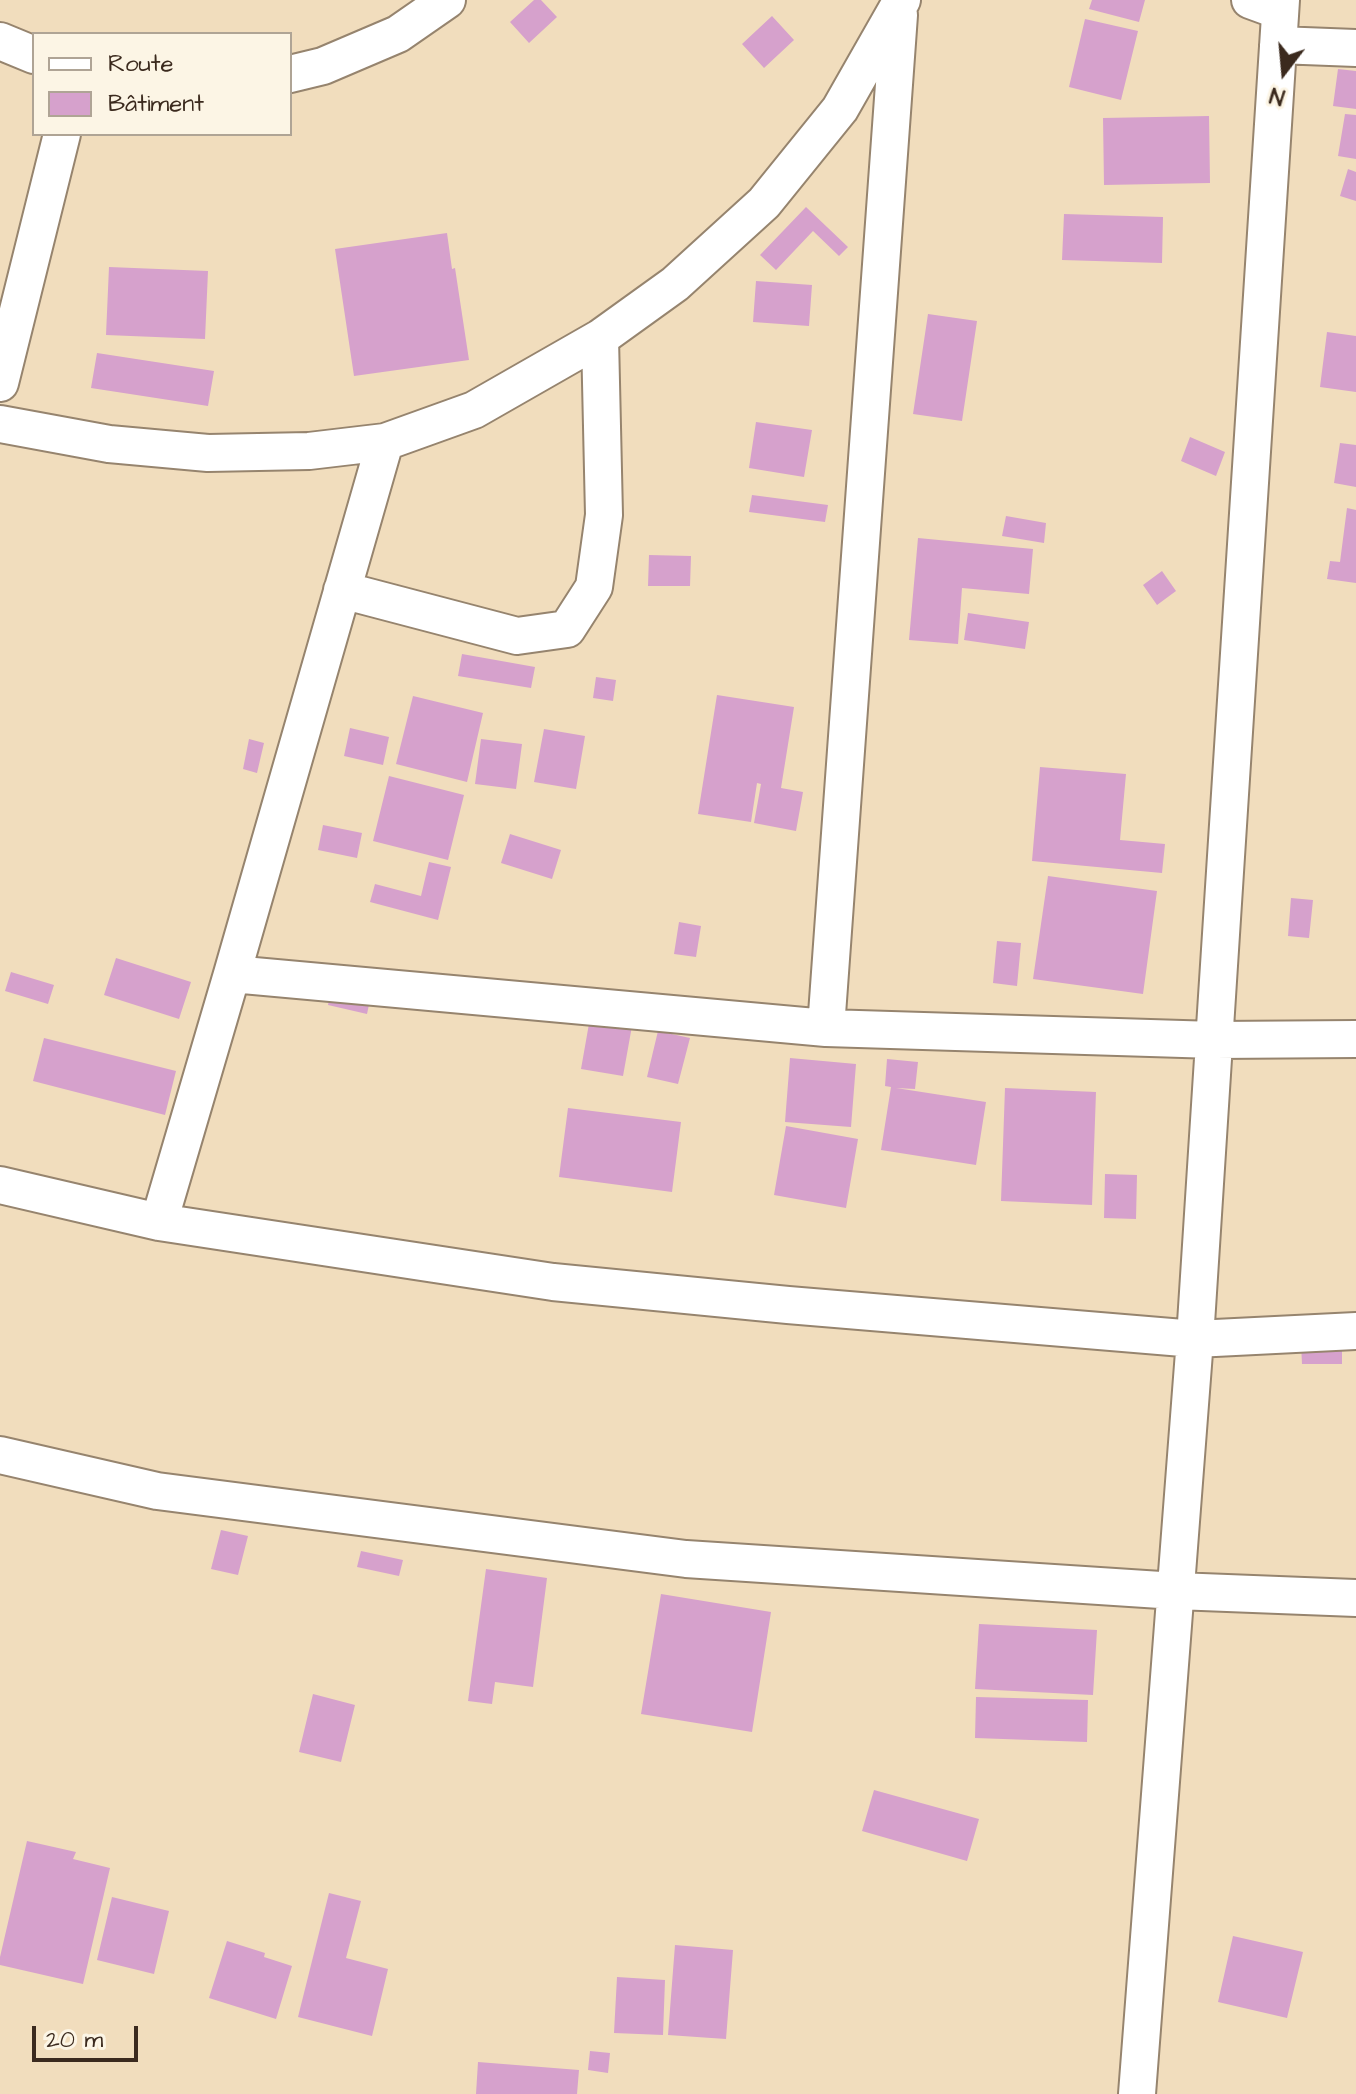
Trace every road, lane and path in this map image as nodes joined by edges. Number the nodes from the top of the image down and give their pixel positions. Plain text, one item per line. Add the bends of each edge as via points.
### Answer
1 (447, 0) edge
2 (901, 3) edge
3 (1272, 14) edge
4 (0, 41) edge
5 (1356, 48) edge
6 (32, 54) edge
7 (292, 74) edge
8 (62, 136) edge
9 (600, 338) junction
10 (0, 383) edge
11 (0, 424) edge
12 (385, 442) junction
13 (342, 590) junction
14 (232, 974) junction
15 (826, 1028) junction
16 (1356, 1039) edge
17 (1215, 1040) junction
18 (0, 1185) edge
19 (159, 1222) junction
20 (1356, 1331) edge
21 (1195, 1339) junction
22 (0, 1455) edge
23 (1176, 1591) junction
24 (1356, 1598) edge
25 (1137, 2094) edge

1 - 7 street via 398,34
2 - 9 street via 840,109 764,203 675,284
2 - 15 street
3 - 5 street
3 - 17 street
4 - 6 street
8 - 10 street
9 - 12 street via 474,410
9 - 13 street via 604,515 594,587 567,629 517,636
11 - 12 street via 109,444 208,453 309,451
12 - 13 street
13 - 14 street
14 - 15 street
14 - 19 street
15 - 17 street
16 - 17 street
17 - 21 street
18 - 19 street
19 - 21 street via 553,1282
20 - 21 street
21 - 23 street
22 - 23 street via 157,1491 686,1559
23 - 24 street
23 - 25 street

